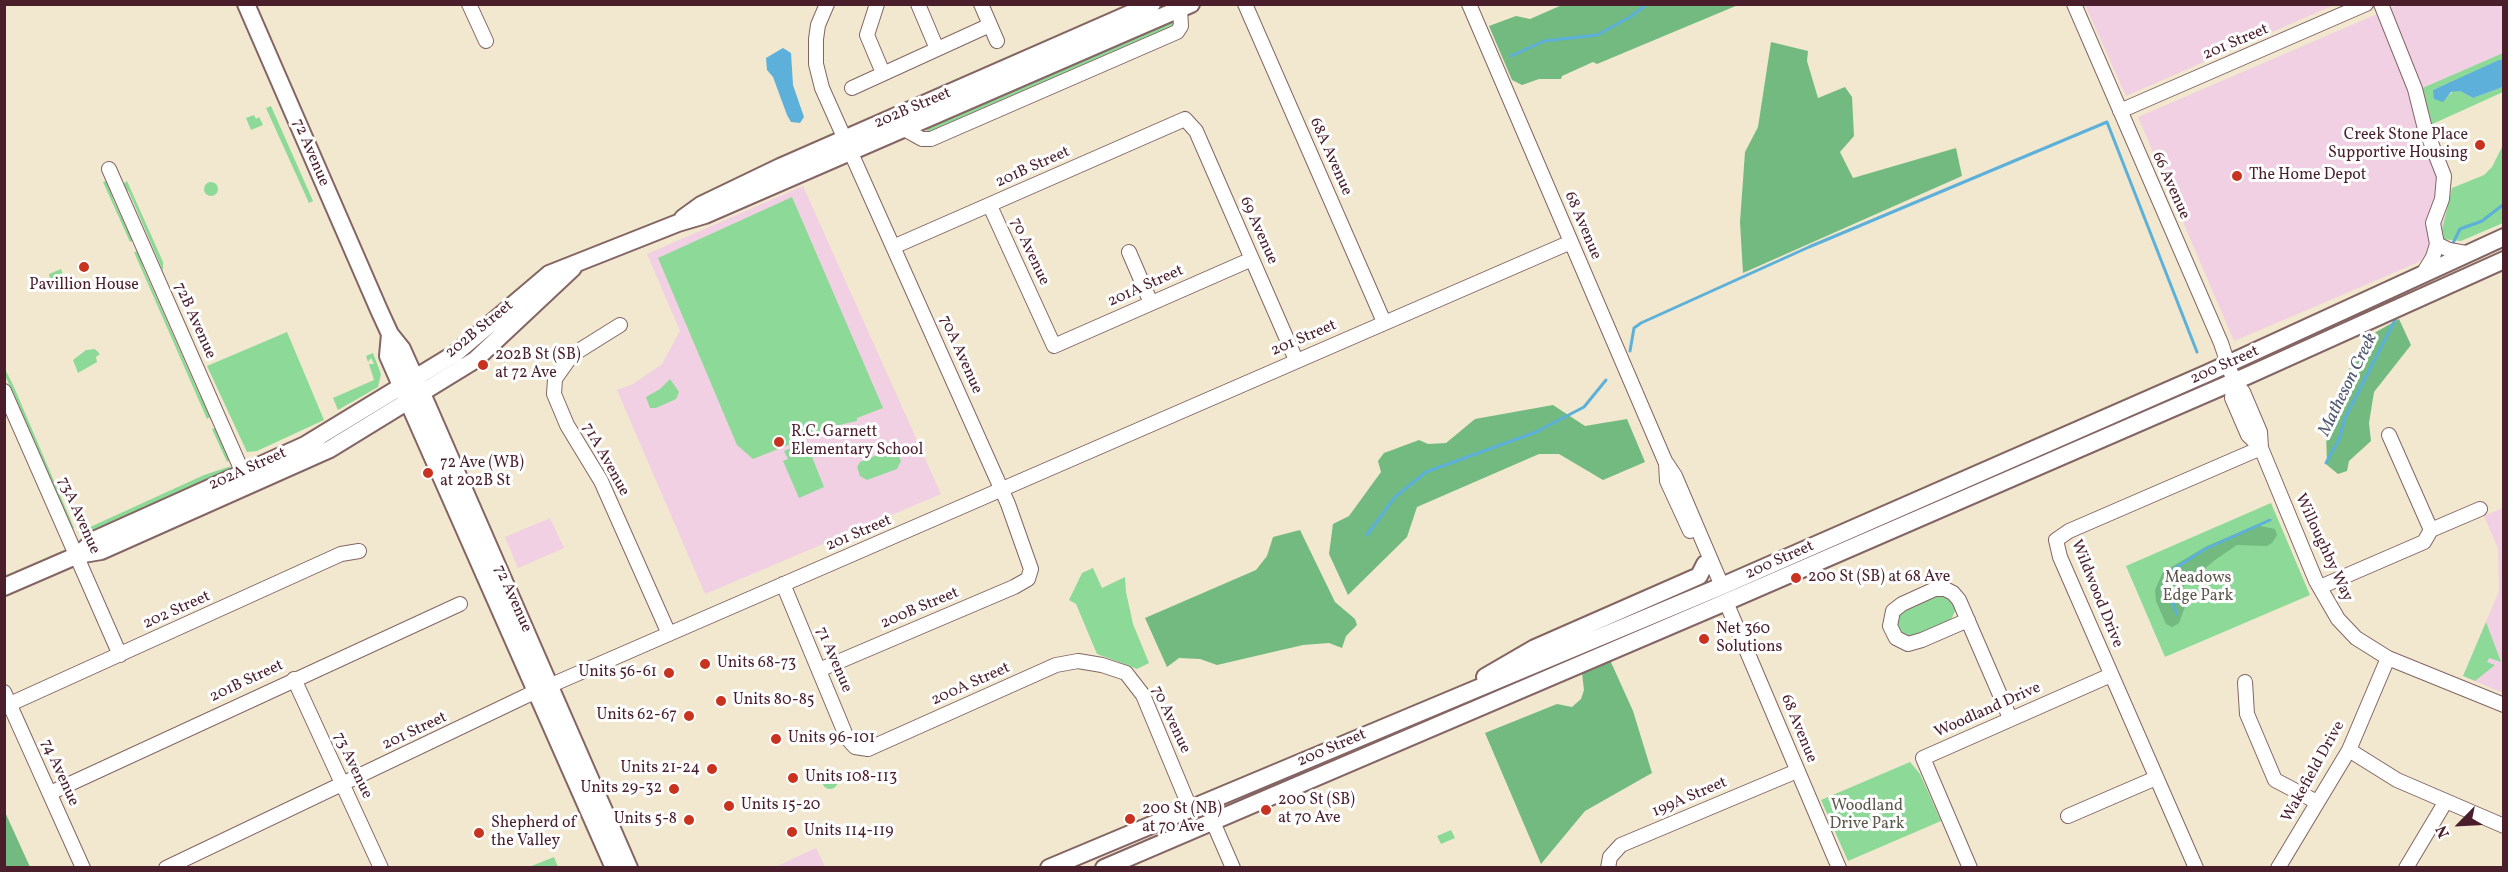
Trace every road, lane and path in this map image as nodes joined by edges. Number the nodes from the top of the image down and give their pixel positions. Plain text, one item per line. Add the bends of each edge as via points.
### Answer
1 (246, 4) edge
2 (469, 4) edge
3 (826, 4) edge
4 (877, 4) edge
5 (918, 4) edge
6 (981, 4) edge
7 (1152, 4) edge
8 (1245, 4) edge
9 (1469, 4) edge
10 (2074, 4) edge
11 (2366, 4) edge
12 (2382, 4) edge
13 (1186, 7) edge
14 (990, 25) junction
15 (486, 40) dead end
16 (997, 40) dead end
17 (938, 49) junction
18 (883, 74) junction
19 (852, 88) dead end
20 (2120, 111) junction
21 (1185, 120) joint
22 (847, 145) junction
23 (109, 169) dead end
24 (990, 206) junction
25 (2504, 237) edge
26 (1571, 242) junction
27 (2437, 243) junction
28 (893, 247) junction
29 (1129, 252) dead end
30 (2466, 253) junction
31 (1252, 259) junction
32 (2504, 260) edge
33 (2424, 272) junction
34 (1151, 303) junction
35 (1384, 322) junction
36 (620, 325) dead end
37 (1054, 345) joint
38 (1296, 360) junction
39 (2228, 364) junction
40 (2234, 382) junction
41 (411, 390) junction
42 (4, 391) edge
43 (2389, 435) dead end
44 (2261, 448) junction
45 (1665, 461) junction
46 (246, 480) junction
47 (1000, 490) junction
48 (2480, 509) dead end
49 (2431, 531) junction
50 (359, 551) dead end
51 (78, 555) junction
52 (1705, 564) joint
53 (1030, 574) joint
54 (783, 584) junction
55 (4, 587) edge
56 (2320, 587) junction
57 (1724, 594) junction
58 (460, 604) dead end
59 (1968, 620) junction
60 (669, 634) junction
61 (120, 655) junction
62 (2388, 658) junction
63 (1102, 665) joint
64 (819, 670) junction
65 (2111, 675) junction
66 (294, 679) junction
67 (2244, 682) dead end
68 (543, 688) junction
69 (7, 698) edge
70 (1442, 702) junction
71 (2504, 705) edge
72 (2010, 718) junction
73 (855, 747) joint
74 (2349, 750) junction
75 (1797, 771) junction
76 (2156, 778) junction
77 (342, 784) junction
78 (1239, 788) junction
79 (50, 793) junction
80 (2446, 801) junction
81 (2317, 802) junction
82 (1190, 808) junction
83 (2068, 816) dead end
84 (1213, 822) junction
85 (2504, 826) edge
86 (83, 867) edge
87 (166, 867) edge
88 (381, 867) edge
89 (614, 867) edge
90 (629, 867) edge
91 (1048, 867) edge
92 (1104, 867) edge
93 (1233, 867) edge
94 (1608, 867) edge
95 (1839, 867) edge
96 (1970, 867) edge
97 (2196, 867) edge
98 (2278, 867) edge
99 (2406, 867) edge

1 - 41 main road, 72 Avenue via 390,334 402,349
2 - 15 street
3 - 22 street via 818,25 816,64
4 - 18 street via 867,35
5 - 17 street
6 - 14 street
7 - 22 main road, 202B Street
8 - 35 street, 68A Avenue
9 - 26 street, 68 Avenue
10 - 20 street, 66 Avenue
11 - 20 street, 201 Street
12 - 27 street via 2444,176 2445,188 2433,223
13 - 22 main road, 202B Street via 904,129
14 - 16 street
14 - 17 street
17 - 18 street
18 - 19 street
20 - 39 street, 66 Avenue
21 - 24 street, 201B Street
21 - 31 street, 69 Avenue via 1196,131
22 - 28 street, 70A Avenue
22 - 41 main road, 202B Street via 705,215 549,274
23 - 46 street, 72B Avenue
24 - 28 street, 201B Street
24 - 37 street, 70 Avenue
25 - 30 main road, 200 Street
26 - 35 street, 201 Street
26 - 45 street, 68 Avenue
27 - 30 street via 2448,250
27 - 33 street
28 - 47 street, 70A Avenue
29 - 34 street
30 - 33 main road, 200 Street
31 - 34 street, 201A Street
31 - 38 street, 69 Avenue
32 - 40 main road, 200 Street
33 - 39 main road, 200 Street
34 - 37 street, 201A Street
35 - 38 street, 201 Street
36 - 60 street, 71A Avenue via 572,355 555,379 554,394 567,425 601,481
38 - 47 street, 201 Street
39 - 40 street, 66 Avenue
39 - 57 main road, 200 Street
40 - 44 street, Willoughby Way via 2232,398 2248,435
40 - 57 main road, 200 Street
41 - 46 main road, 202A Street
41 - 68 main road, 72 Avenue
42 - 51 street, 73A Avenue
43 - 49 street
44 - 56 street, Willoughby Way
44 - 65 street, Wildwood Drive via 2056,540
45 - 52 street, 68 Avenue via 1666,481
45 - 57 street, 68 Avenue via 1675,476
46 - 51 main road, 202A Street via 101,551
47 - 53 street, 70A Avenue via 1028,556
47 - 54 street, 201 Street
48 - 49 street
49 - 56 street via 2424,542
50 - 61 street, 202 Street via 340,554
51 - 55 main road, 202A Street
51 - 61 street, 73A Avenue
52 - 70 main road via 1699,576 1535,648
53 - 64 street, 200B Street via 1014,587
54 - 60 street, 201 Street
54 - 64 street, 71 Avenue
56 - 62 street, Willoughby Way via 2347,629
57 - 70 main road, 200 Street
57 - 75 street, 68 Avenue
57 - 84 main road, 200 Street
58 - 66 street, 201B Street
59 - 59 street via 1913,644 1899,641 1890,626 1896,607 1940,589 1956,595
59 - 72 street
60 - 68 street, 201 Street
61 - 69 street, 202 Street
62 - 71 street, Willoughby Way
62 - 74 street, Wakefield Drive
63 - 73 street, 200A Street via 1078,661 1056,665 868,748
63 - 82 street, 70 Avenue via 1126,673 1143,695
64 - 73 street, 71 Avenue via 847,738
65 - 72 street, Woodland Drive
65 - 76 street, Wildwood Drive
66 - 77 street, 73 Avenue
66 - 79 street, 201B Street
67 - 81 street via 2247,714 2275,780
68 - 77 street, 201 Street
68 - 89 main road, 72 Avenue
68 - 90 main road, 72 Avenue
69 - 79 street, 74 Avenue
70 - 78 main road, 200 Street
72 - 96 street, Woodland Drive via 1923,758
74 - 80 street via 2397,780
74 - 81 street, Wakefield Drive
75 - 94 street, 199A Street via 1621,845 1610,857
75 - 95 street, 68 Avenue
76 - 83 street
76 - 97 street, Wildwood Drive
77 - 87 street, 201 Street
77 - 88 street, 73 Avenue
78 - 82 main road, 200 Street
78 - 84 main road via 1222,802
79 - 86 street, 74 Avenue
80 - 85 street
80 - 99 street
81 - 98 street, Wakefield Drive
82 - 91 main road, 200 Street
84 - 92 main road, 200 Street
84 - 93 street

